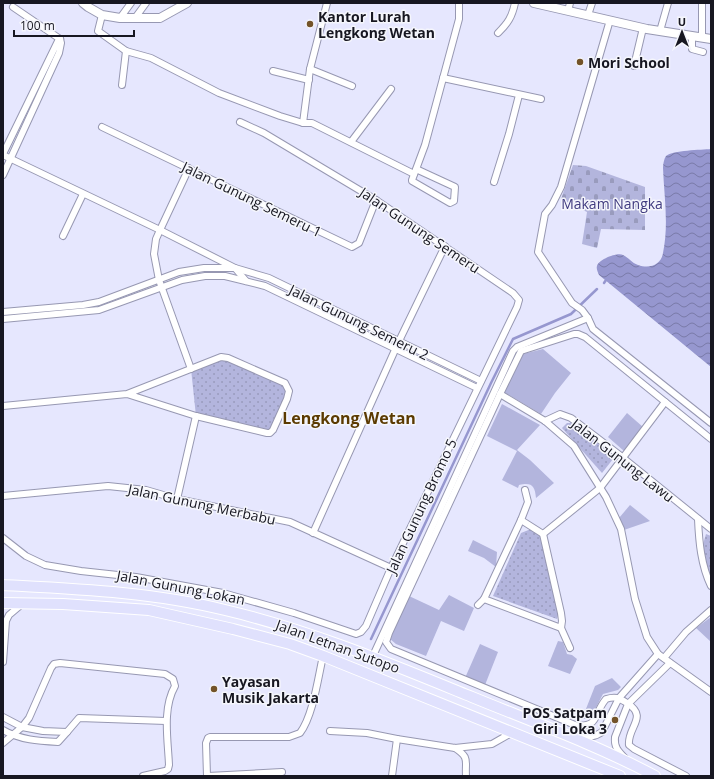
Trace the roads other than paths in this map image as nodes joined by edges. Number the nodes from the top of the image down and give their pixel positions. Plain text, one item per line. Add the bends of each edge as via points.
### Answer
1 (131, 3) edge
2 (146, 3) edge
3 (187, 3) edge
4 (327, 3) edge
5 (459, 3) edge
6 (515, 3) edge
7 (534, 3) edge
8 (592, 3) edge
9 (668, 3) edge
10 (702, 3) edge
11 (86, 4) edge
12 (13, 7) dead end
13 (569, 7) edge
14 (102, 15) junction
15 (588, 15) junction
16 (120, 18) junction
17 (135, 18) junction
18 (610, 20) junction
19 (643, 28) junction
20 (660, 31) junction
21 (498, 33) dead end
22 (692, 36) junction
23 (702, 37) junction
24 (60, 39) junction
25 (711, 39) edge
26 (126, 51) junction
27 (703, 52) dead end
28 (634, 66) dead end
29 (310, 69) junction
30 (273, 71) dead end
31 (443, 78) junction
32 (309, 80) junction
33 (122, 85) dead end
34 (352, 86) dead end
35 (391, 89) dead end
36 (519, 95) junction
37 (541, 99) dead end
38 (240, 122) dead end
39 (303, 123) junction
40 (102, 127) dead end
41 (351, 142) junction
42 (3, 155) edge
43 (10, 160) junction
44 (189, 168) junction
45 (415, 172) junction
46 (3, 175) edge
47 (494, 182) dead end
48 (83, 194) junction
49 (376, 200) junction
50 (160, 230) junction
51 (63, 236) dead end
52 (445, 246) junction
53 (235, 268) junction
54 (159, 280) junction
55 (246, 281) junction
56 (162, 287) junction
57 (3, 312) edge
58 (588, 318) junction
59 (3, 319) edge
60 (399, 341) junction
61 (396, 349) junction
62 (191, 369) junction
63 (481, 381) junction
64 (477, 388) junction
65 (127, 394) junction
66 (500, 394) junction
67 (665, 402) junction
68 (3, 406) edge
69 (196, 416) junction
70 (545, 421) junction
71 (711, 423) edge
72 (711, 439) edge
73 (622, 457) junction
74 (600, 488) junction
75 (525, 490) dead end
76 (3, 496) edge
77 (177, 499) junction
78 (698, 519) junction
79 (521, 520) junction
80 (711, 529) edge
81 (313, 533) junction
82 (543, 534) junction
83 (3, 538) edge
84 (391, 568) junction
85 (3, 585) edge
86 (711, 586) edge
87 (484, 599) junction
88 (3, 603) edge
89 (23, 603) junction
90 (478, 605) dead end
91 (711, 610) edge
92 (561, 628) junction
93 (361, 632) joint
94 (570, 648) dead end
95 (323, 656) junction
96 (661, 656) junction
97 (372, 658) junction
98 (3, 662) edge
99 (670, 663) junction
100 (711, 692) edge
101 (619, 698) junction
102 (628, 704) junction
103 (3, 717) edge
104 (166, 721) junction
105 (22, 727) junction
106 (3, 730) edge
107 (330, 731) dead end
108 (67, 732) junction
109 (502, 734) junction
110 (13, 736) junction
111 (570, 737) junction
112 (397, 739) junction
113 (3, 743) edge
114 (455, 748) junction
115 (627, 761) junction
116 (282, 772) dead end
117 (143, 776) edge
118 (208, 776) edge
119 (392, 776) edge
120 (466, 776) edge
121 (620, 776) edge
122 (655, 776) edge
123 (686, 776) edge

1 - 16 street
2 - 17 street
3 - 17 street via 160,18
4 - 29 street
5 - 31 street via 459,19
6 - 21 street via 512,16
7 - 13 street
8 - 15 street
9 - 20 street
10 - 23 street
11 - 14 street
12 - 24 street
13 - 15 street
14 - 16 street
14 - 26 street via 98,31
15 - 18 street
16 - 17 street
18 - 19 street
18 - 58 street via 561,187 545,214 538,252 572,303
19 - 20 street
19 - 28 street
20 - 22 street
22 - 23 street
22 - 27 street via 692,49
23 - 25 street
24 - 42 street
24 - 43 street via 59,53
26 - 33 street
26 - 39 street via 151,58 226,96
29 - 32 street
29 - 34 street
30 - 32 street
31 - 36 street
31 - 45 street
32 - 39 street
35 - 41 street
36 - 37 street
36 - 47 street
38 - 49 street, Jalan Gunung Semeru via 264,133
39 - 41 street via 312,123
40 - 44 street, Jalan Gunung Semeru 1
41 - 45 street
42 - 43 street, Jalan Gunung Semeru 2
43 - 46 street
43 - 48 street, Jalan Gunung Semeru 2
44 - 49 street, Jalan Gunung Semeru 1 via 352,247 359,244
44 - 50 street
45 - 45 street via 455,187 454,200 450,202 412,181
48 - 50 street, Jalan Gunung Semeru 2
48 - 51 street
49 - 52 street, Jalan Gunung Semeru
50 - 53 street, Jalan Gunung Semeru 2
50 - 54 street via 154,254
52 - 60 street
52 - 63 street, Jalan Gunung Semeru via 514,293 519,300
53 - 54 street, Jalan Gunung Semeru 2 via 204,268 179,272
53 - 55 street, Jalan Gunung Semeru 2
53 - 60 street, Jalan Gunung Semeru 2 via 269,278
54 - 56 street
54 - 57 street, Jalan Gunung Semeru 2 via 99,302
55 - 56 street, Jalan Gunung Semeru 2 via 225,276 205,276
55 - 61 street, Jalan Gunung Semeru 2 via 265,286
56 - 59 street, Jalan Gunung Semeru 2 via 99,310
56 - 62 street
58 - 71 street via 593,329
58 - 97 street via 517,346 513,351
60 - 61 street
60 - 63 street, Jalan Gunung Semeru 2
61 - 64 street, Jalan Gunung Semeru 2
61 - 81 street
62 - 65 street
62 - 69 street via 221,357 228,358 285,383 288,390 287,399 270,432
63 - 64 street, Jalan Gunung Bromo 5
64 - 84 street, Jalan Gunung Bromo 5
65 - 68 street
65 - 69 street
66 - 67 street via 521,351 578,334
66 - 70 street
66 - 101 street via 389,633 387,645 391,649 575,725 586,726 592,723 606,699
67 - 72 street
67 - 73 street
69 - 77 street
70 - 73 street, Jalan Gunung Lawu via 560,414 572,418
70 - 74 street via 574,446
73 - 74 street
73 - 78 street, Jalan Gunung Lawu
74 - 82 street
74 - 96 street via 621,529 635,599 647,637
75 - 79 street via 528,502
76 - 77 street, Jalan Gunung Merbabu via 108,486 146,490
77 - 81 street, Jalan Gunung Merbabu via 290,522
78 - 80 street, Jalan Gunung Lawu
78 - 86 street via 698,538 705,572
79 - 82 street
79 - 87 street
81 - 84 street, Jalan Gunung Merbabu
82 - 92 street via 561,614
83 - 93 street, Jalan Gunung Lokan via 26,556 44,564 222,593 294,613 353,634
84 - 93 street, Jalan Gunung Bromo 5
85 - 97 main road, Jalan Letnan Sutopo via 153,596 225,609 285,626
87 - 90 street
87 - 92 street
88 - 89 main road, Jalan Letnan Sutopo
89 - 95 main road, Jalan Letnan Sutopo via 149,610 290,644
89 - 98 street via 6,620
91 - 96 street
92 - 94 street
95 - 109 main road, Jalan Letnan Sutopo
95 - 118 street via 307,720 300,733 288,737 208,738
96 - 99 street
96 - 101 street
97 - 111 main road, Jalan Letnan Sutopo
99 - 100 street
99 - 102 street
101 - 102 street
101 - 111 street via 602,732 593,736
102 - 115 street via 615,737 616,748
102 - 123 street via 633,707 637,716 630,736 630,745
103 - 105 street
104 - 105 street via 170,695 175,686 173,679 166,674 60,662 51,668 29,718
104 - 108 street via 79,718
104 - 117 street via 168,769
105 - 108 street
105 - 110 street
106 - 110 street
107 - 112 street via 367,733
108 - 110 street via 58,742
109 - 114 street via 492,744
109 - 121 main road, Jalan Letnan Sutopo via 512,732
110 - 113 street
111 - 115 main road, Jalan Letnan Sutopo
112 - 114 street
112 - 119 street
114 - 120 street via 465,756
115 - 122 main road, Jalan Letnan Sutopo
116 - 118 street

